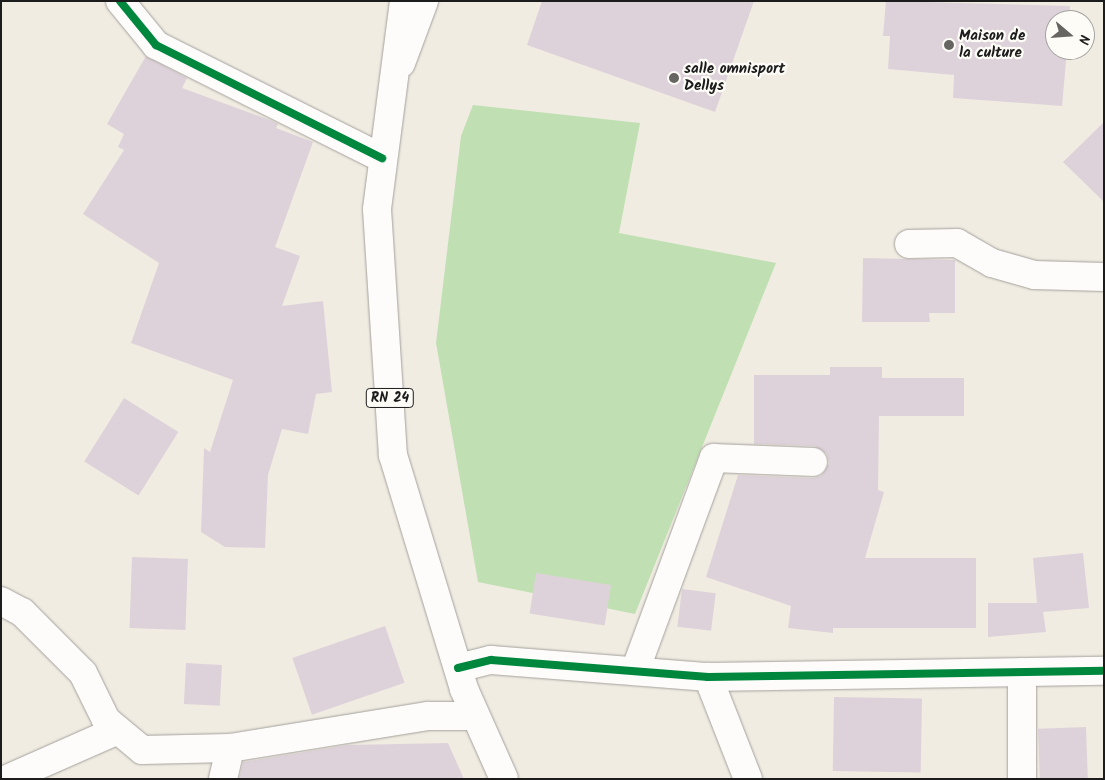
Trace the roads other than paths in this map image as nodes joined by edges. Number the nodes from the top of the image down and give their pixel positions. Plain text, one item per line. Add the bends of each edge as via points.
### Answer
1 (120, 1) edge
2 (404, 1) edge
3 (424, 1) edge
4 (388, 101) junction
5 (382, 158) junction
6 (910, 244) dead end
7 (1104, 277) edge
8 (813, 462) dead end
9 (1, 601) edge
10 (458, 668) junction
11 (635, 671) junction
12 (1104, 671) edge
13 (1022, 672) junction
14 (708, 677) junction
15 (476, 716) junction
16 (118, 730) junction
17 (230, 748) junction
18 (6, 779) edge
19 (223, 779) edge
20 (504, 779) edge
21 (748, 779) edge
22 (1022, 779) edge

1 - 5 street via 156,45
2 - 4 street, RN 24
3 - 4 street
4 - 5 street, RN 24
5 - 10 street, RN 24 via 377,209 394,454
6 - 7 street via 957,243 992,263 1034,275
8 - 11 street via 714,458
9 - 16 street via 22,612 83,673 106,720
10 - 11 street via 491,660
10 - 15 street, RN 24
11 - 14 street
12 - 13 street
13 - 14 street
13 - 22 street
14 - 21 street
15 - 17 street via 428,716
15 - 20 street, RN 24
16 - 17 street via 142,750
16 - 18 street
17 - 19 street

